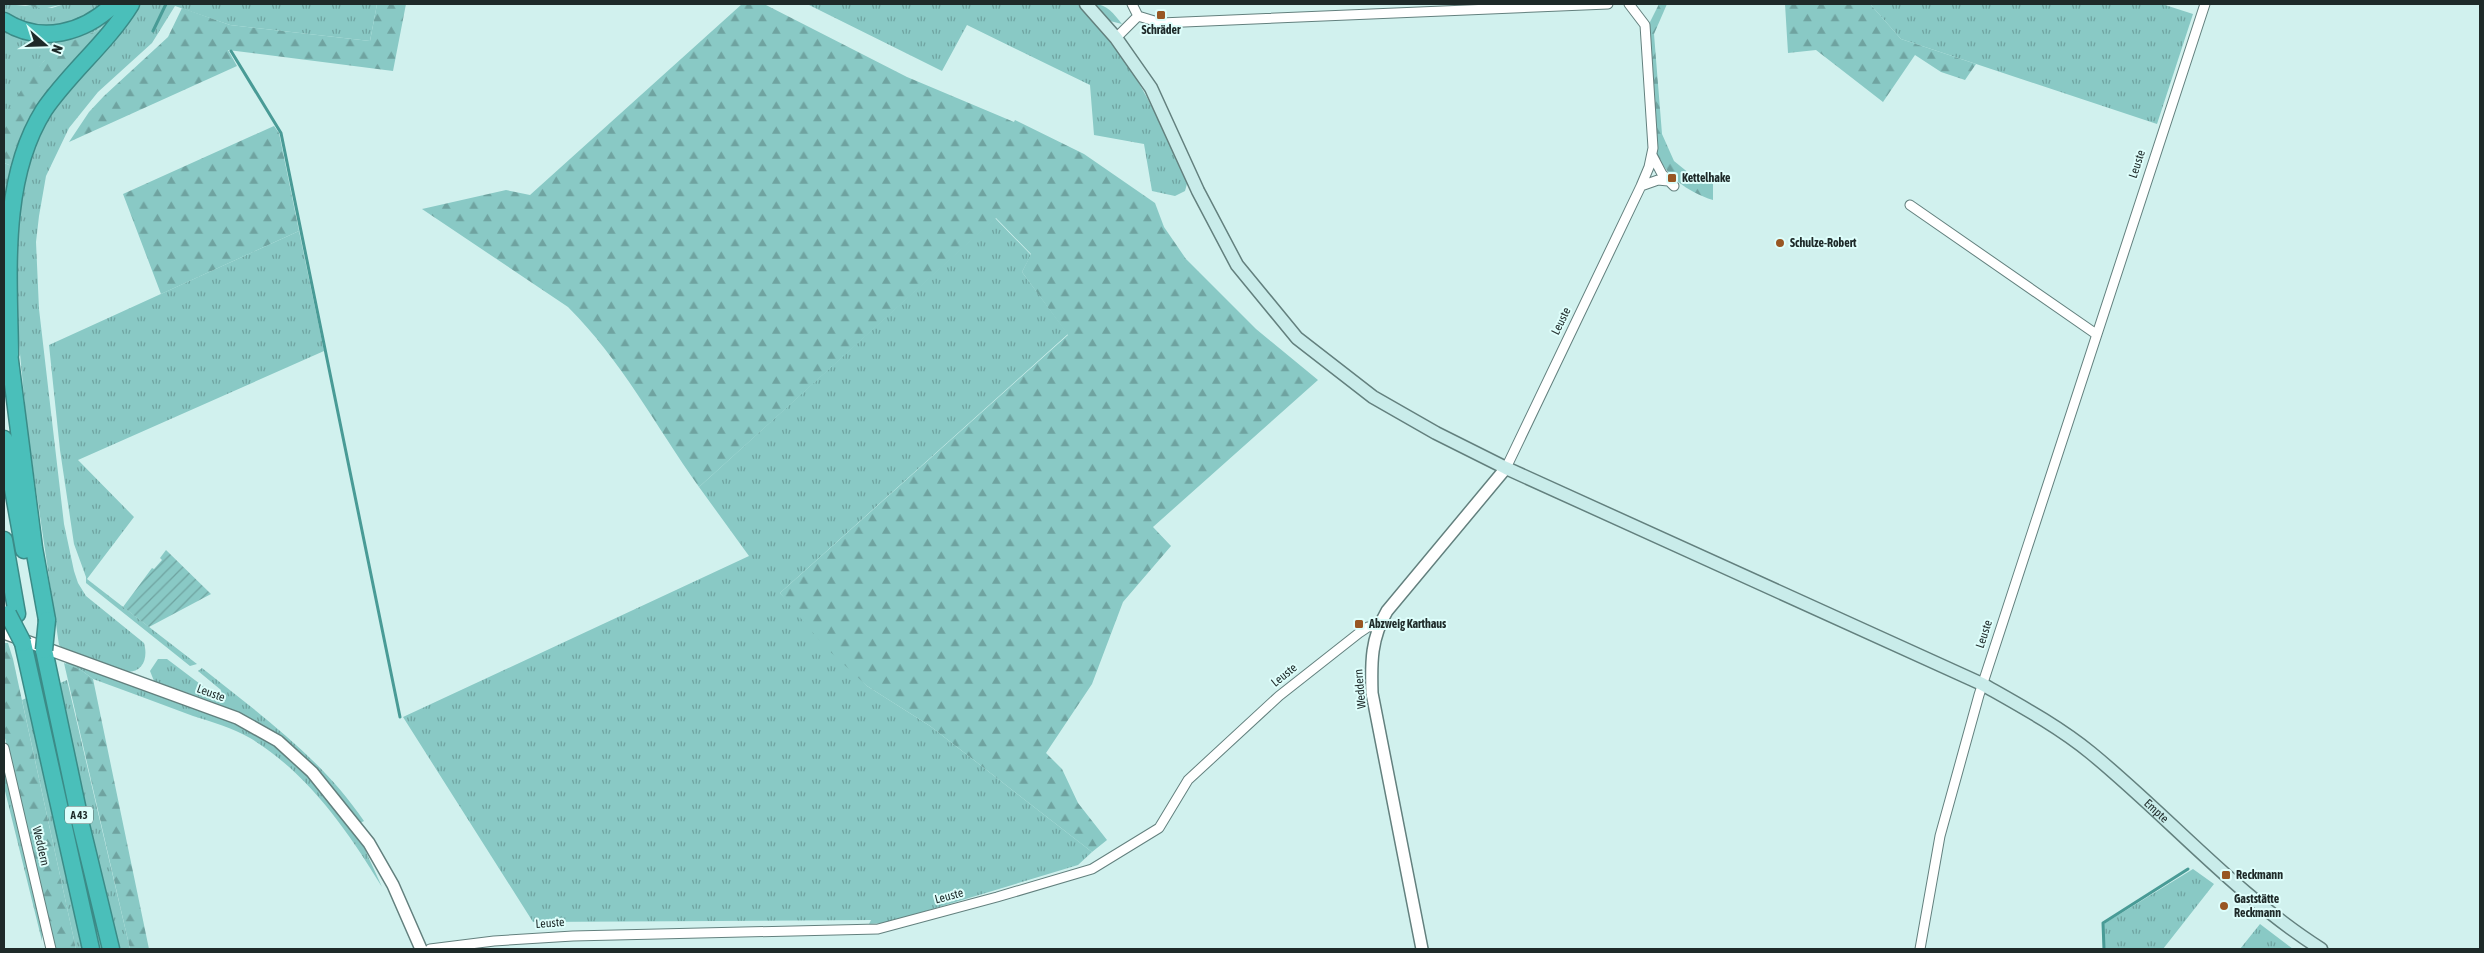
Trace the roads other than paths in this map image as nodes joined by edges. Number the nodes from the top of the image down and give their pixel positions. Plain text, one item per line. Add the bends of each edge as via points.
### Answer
1 (114, 4) edge
2 (131, 4) edge
3 (1086, 4) edge
4 (1132, 4) edge
5 (1608, 4) edge
6 (1629, 4) edge
7 (2205, 4) edge
8 (1138, 16) junction
9 (4, 21) edge
10 (1116, 38) junction
11 (1652, 155) junction
12 (1641, 186) junction
13 (1910, 204) dead end
14 (4, 316) edge
15 (2096, 334) junction
16 (10, 356) junction
17 (4, 439) edge
18 (1506, 468) junction
19 (4, 540) edge
20 (4, 595) edge
21 (13, 614) junction
22 (42, 620) junction
23 (1379, 626) junction
24 (4, 633) edge
25 (1982, 684) junction
26 (4, 748) edge
27 (52, 949) edge
28 (91, 949) edge
29 (111, 949) edge
30 (421, 949) edge
31 (430, 949) edge
32 (1422, 949) edge
33 (1920, 949) edge
34 (2321, 949) edge

1 - 9 highway via 83,27 64,33 37,34
2 - 16 highway via 121,21 42,112 16,173 8,262
3 - 10 main road, Empte
4 - 8 street
5 - 8 street via 1161,23
6 - 11 street, Leuste via 1645,25
7 - 15 street, Leuste
8 - 10 street
10 - 18 main road, Empte via 1151,88 1198,191 1237,265 1297,338 1373,397
11 - 12 street, Leuste
11 - 12 street, Leuste via 1671,183 1658,180
12 - 18 street, Leuste
13 - 15 street
14 - 16 highway
15 - 25 street, Leuste
16 - 22 highway
17 - 22 highway, A 43
18 - 23 street, Weddern via 1402,592
18 - 25 main road, Empte
19 - 21 highway, A 43
20 - 21 highway
21 - 28 highway, A 43, bridge via 23,644
22 - 29 highway, A 43, bridge via 50,681
23 - 31 street, Leuste via 1368,627 1359,633 1279,696 1188,780 1159,828 1092,869 878,930 573,936
23 - 32 street, Weddern via 1371,657 1372,693
24 - 30 street, Leuste via 237,718 278,741 312,772 369,843 394,885
25 - 33 street, Leuste via 1940,836
25 - 34 main road, Empte via 2036,714 2090,752 2284,926
26 - 27 street, Weddern

